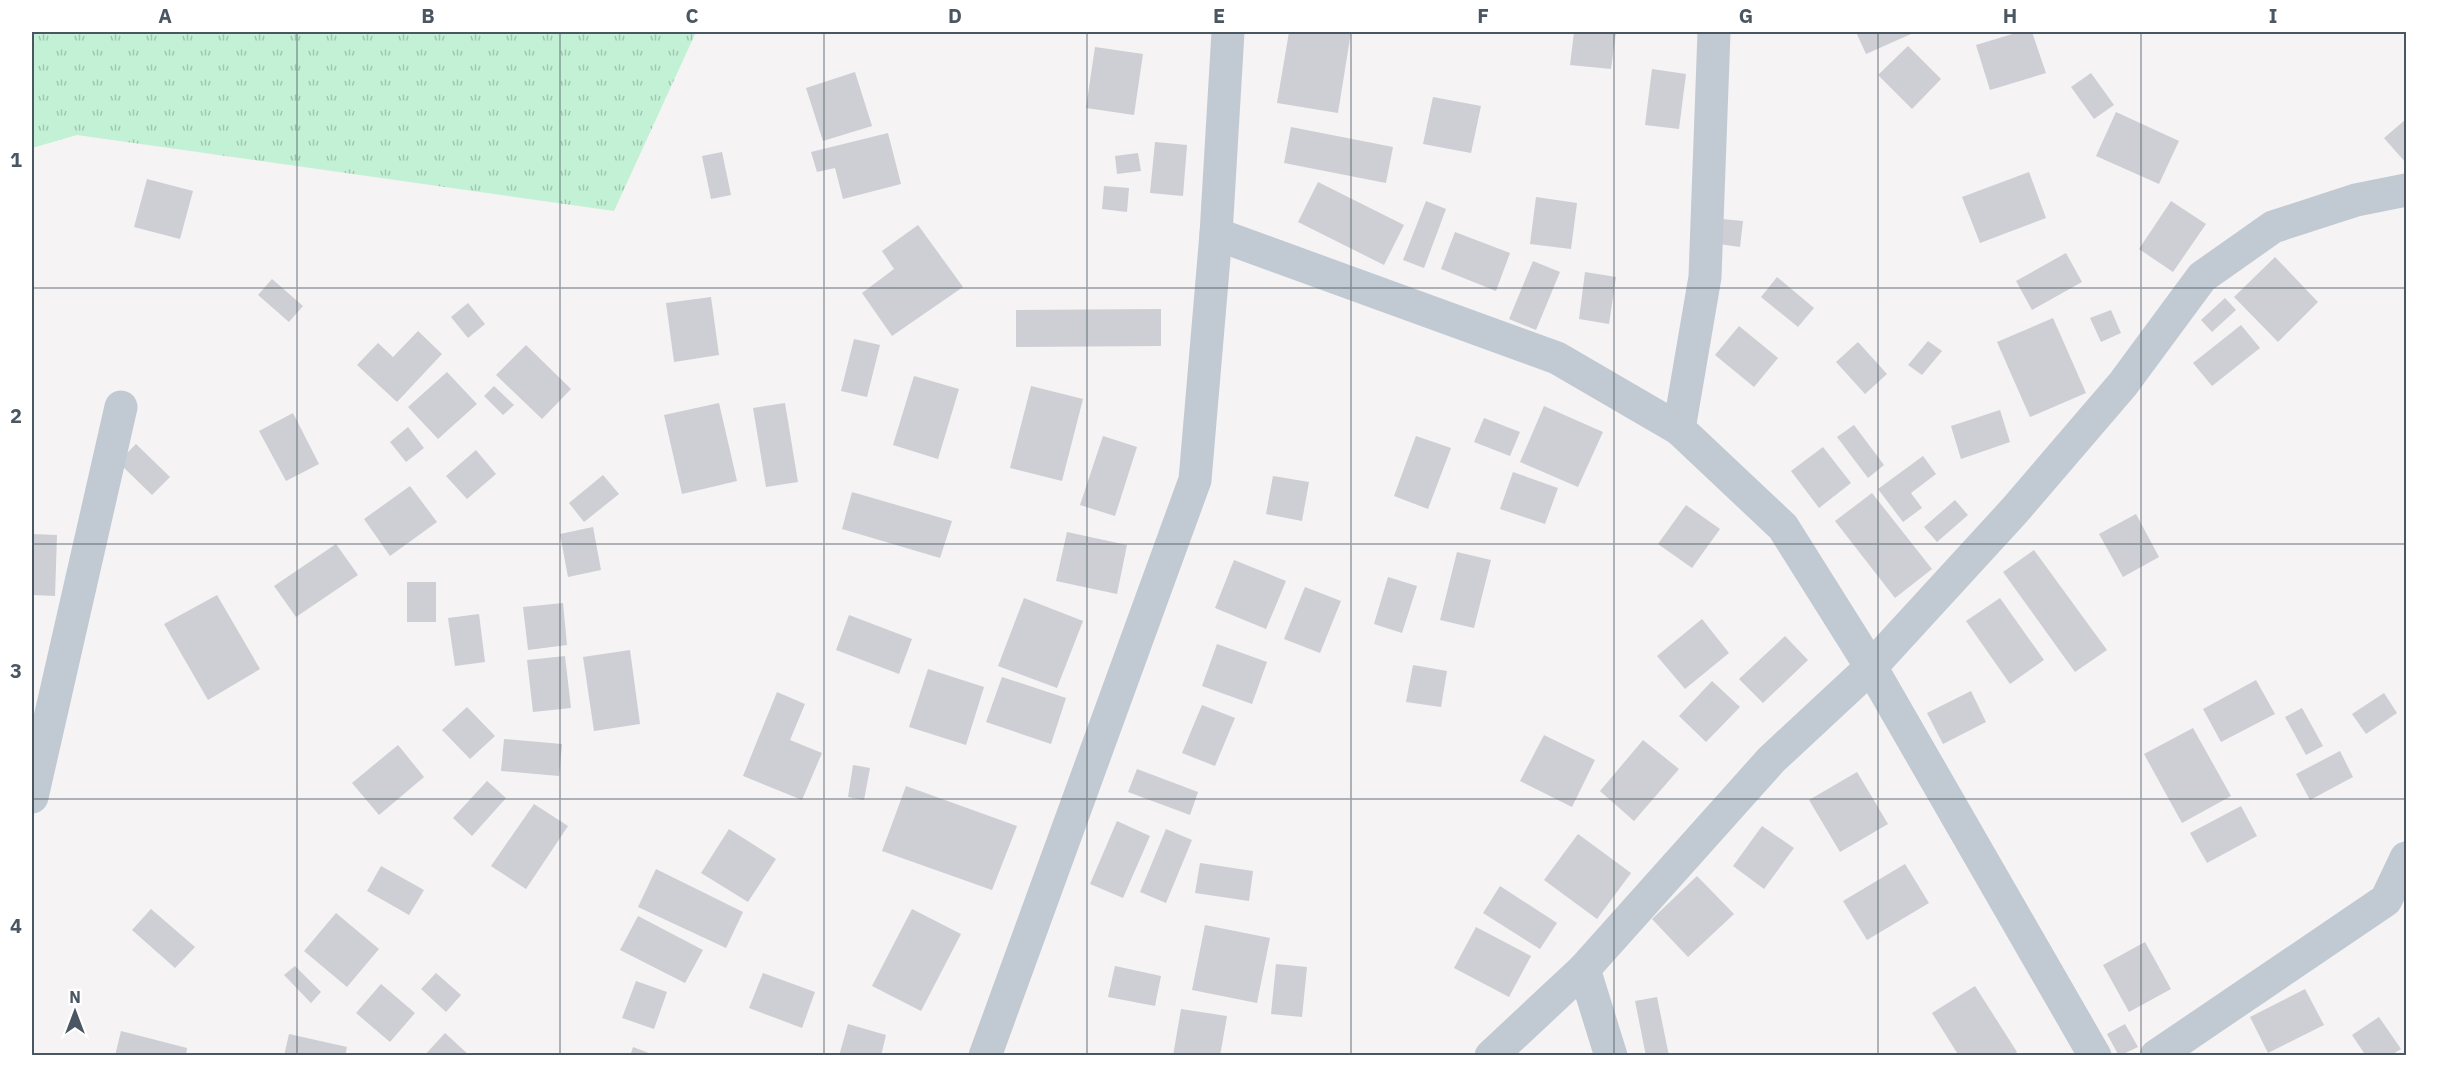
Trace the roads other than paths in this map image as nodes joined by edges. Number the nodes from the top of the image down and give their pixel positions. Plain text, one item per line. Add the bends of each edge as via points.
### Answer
1 (1228, 32) edge
2 (1714, 32) edge
3 (2406, 190) edge
4 (1216, 234) junction
5 (121, 407) dead end
6 (1679, 429) junction
7 (1871, 667) junction
8 (32, 797) edge
9 (2406, 858) edge
10 (1584, 969) junction
11 (985, 1056) edge
12 (1491, 1056) edge
13 (1611, 1056) edge
14 (2095, 1056) edge
15 (2156, 1056) edge

1 - 4 street
2 - 6 street via 1705,277
3 - 7 street via 2356,200 2273,227 2202,277 2122,384 2015,510
4 - 6 street via 1557,358
4 - 11 street via 1195,480
5 - 8 street
6 - 7 street via 1783,527
7 - 10 street via 1771,760
7 - 14 street
9 - 15 street via 2386,900
10 - 12 street
10 - 13 street

